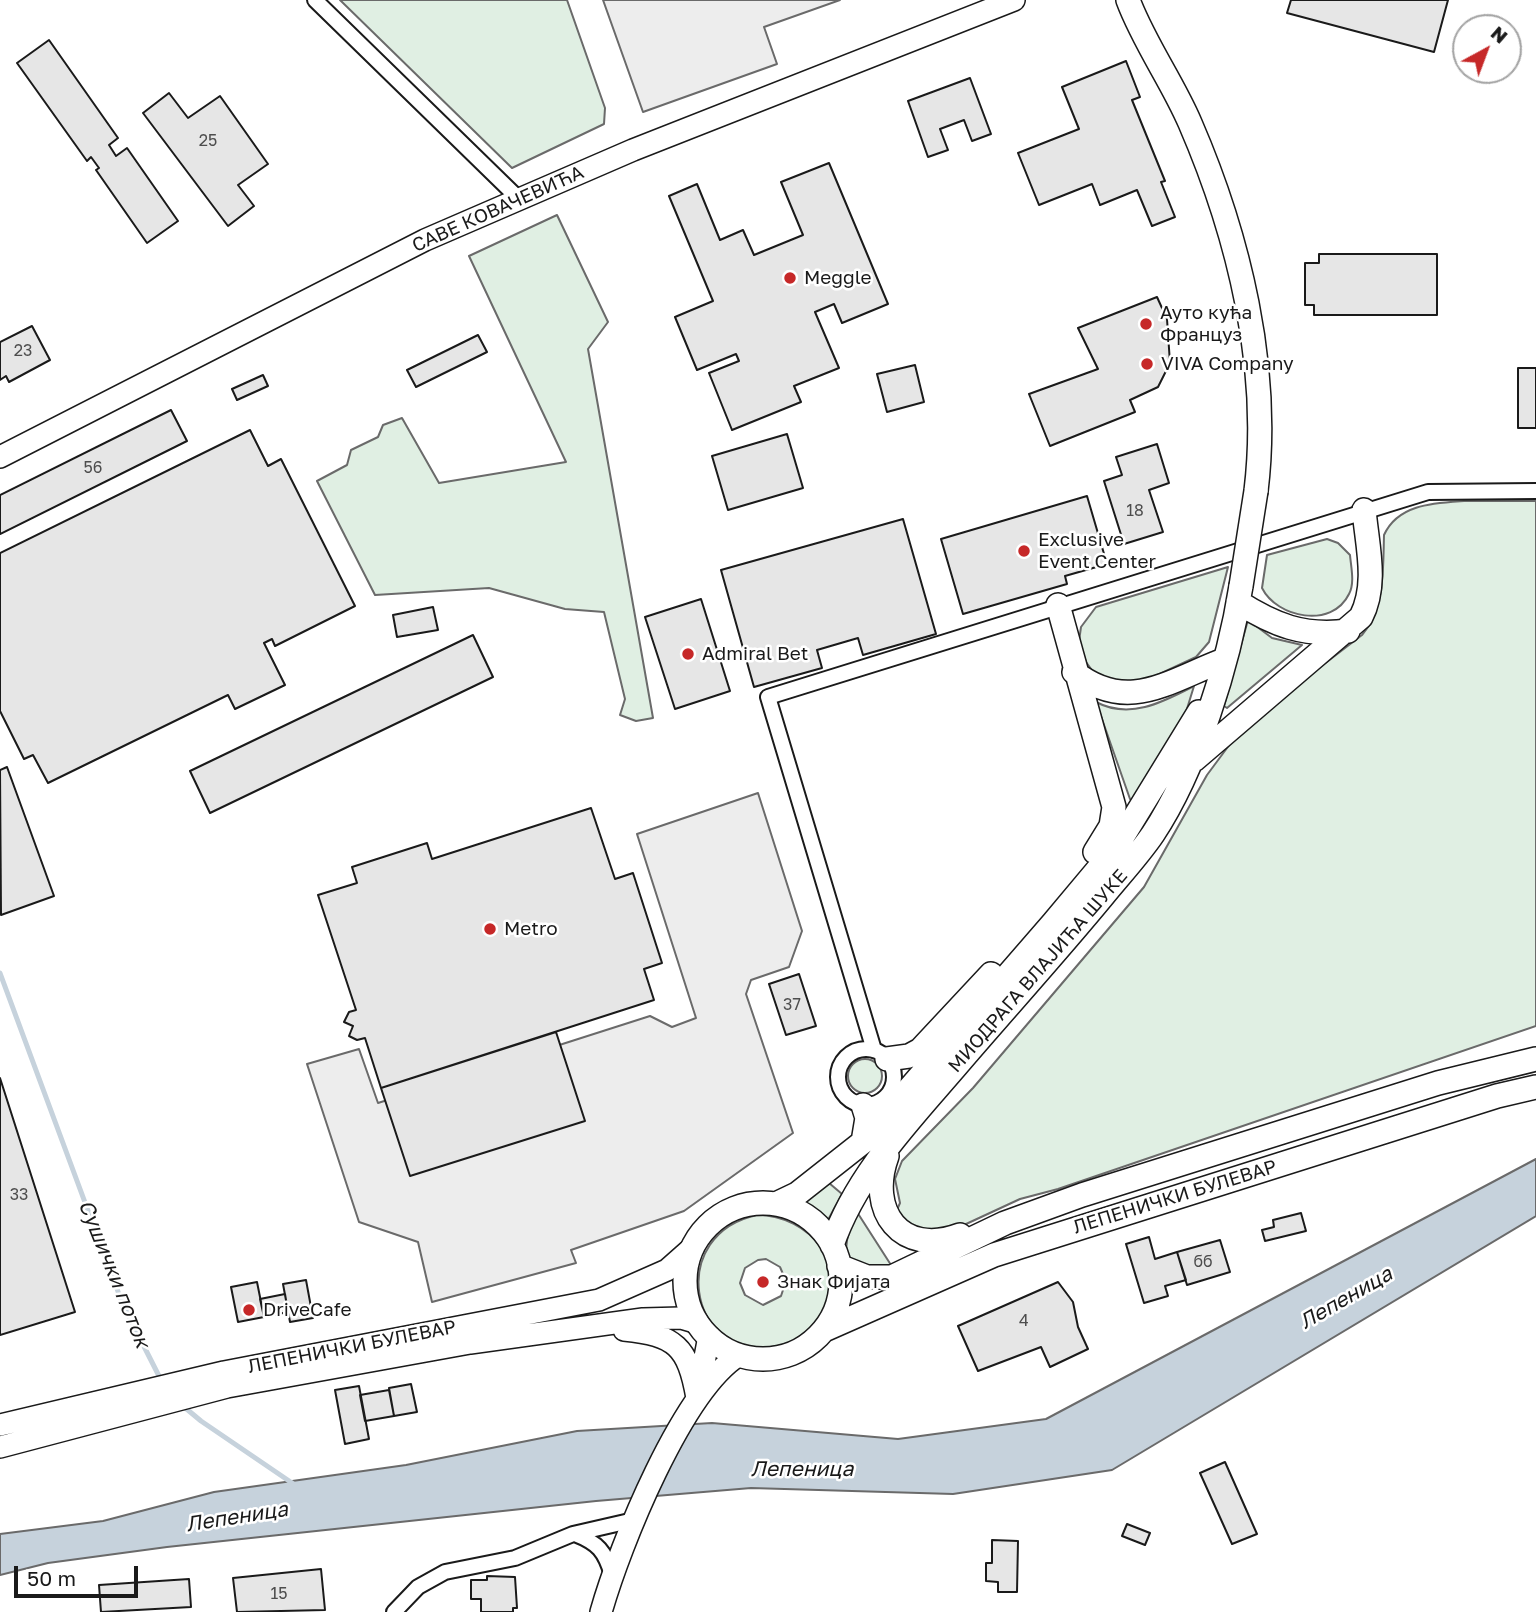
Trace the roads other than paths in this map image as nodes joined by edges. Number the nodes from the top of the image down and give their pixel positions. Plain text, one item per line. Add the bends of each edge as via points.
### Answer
1 (315, 0) edge
2 (1014, 0) edge
3 (1128, 0) edge
4 (519, 199) junction
5 (0, 457) edge
6 (1536, 491) edge
7 (1364, 510) junction
8 (1239, 594) junction
9 (1058, 605) junction
10 (1348, 631) junction
11 (1224, 660) junction
12 (1074, 672) junction
13 (1216, 682) junction
14 (1192, 762) junction
15 (1053, 923) junction
16 (1034, 945) junction
17 (881, 1054) junction
18 (1536, 1059) edge
19 (1536, 1087) edge
20 (863, 1105) junction
21 (895, 1137) junction
22 (863, 1143) junction
23 (776, 1205) junction
24 (1004, 1223) junction
25 (693, 1247) junction
26 (836, 1256) junction
27 (584, 1326) junction
28 (703, 1329) junction
29 (824, 1330) junction
30 (739, 1354) junction
31 (176, 1392) junction
32 (697, 1398) junction
33 (133, 1402) junction
34 (0, 1425) edge
35 (0, 1447) edge
36 (634, 1520) junction
37 (573, 1534) junction
38 (612, 1576) junction
39 (394, 1612) edge
40 (601, 1612) edge

1 - 4 street
2 - 4 main road, САВЕ КОВАЧЕВИЋА
3 - 8 main road, МИОДРАГА ВЛАЈИЋА ШУКЕ, bridge via 1190,123 1238,267 1258,374 1255,491
4 - 5 main road, САВЕ КОВАЧЕВИЋА via 388,258
6 - 7 street via 1448,490
7 - 9 street
7 - 10 main road via 1370,595 1361,617
8 - 10 main road via 1269,621 1295,631
8 - 11 main road, МИОДРАГА ВЛАЈИЋА ШУКЕ
9 - 12 main road
9 - 17 street via 768,697
10 - 14 main road
11 - 12 main road via 1131,694 1099,689
11 - 13 main road, МИОДРАГА ВЛАЈИЋА ШУКЕ
12 - 15 main road via 1114,813 1109,831 1061,901
13 - 14 main road, МИОДРАГА ВЛАЈИЋА ШУКЕ
13 - 15 main road, МИОДРАГА ВЛАЈИЋА ШУКЕ via 1120,842
14 - 21 main road, МИОДРАГА ВЛАЈИЋА ШУКЕ via 1158,826 1134,859
15 - 16 main road, МИОДРАГА ВЛАЈИЋА ШУКЕ
16 - 17 main road via 1000,966 920,1051 908,1056
16 - 22 main road, МИОДРАГА ВЛАЈИЋА ШУКЕ
17 - 20 street via 894,1076 888,1094
17 - 20 street via 856,1051 838,1071 846,1097
18 - 24 main road, ЛЕПЕНИЧКИ БУЛЕВАР via 1438,1083
19 - 29 main road, ЛЕПЕНИЧКИ БУЛЕВАР via 994,1255
20 - 22 main road via 867,1118
21 - 24 main road via 884,1165 881,1192 885,1210 899,1230 927,1242
21 - 26 main road, МИОДРАГА ВЛАЈИЋА ШУКЕ via 852,1198
22 - 23 main road, МИОДРАГА ВЛАЈИЋА ШУКЕ
23 - 25 main road via 750,1204 727,1212 707,1227
23 - 26 main road via 810,1219
24 - 26 main road, ЛЕПЕНИЧКИ БУЛЕВАР via 892,1277 867,1277
25 - 28 main road via 685,1285 689,1305
25 - 31 main road, ЛЕПЕНИЧКИ БУЛЕВАР via 667,1270 599,1300
26 - 29 main road via 837,1304
27 - 28 main road, ЛЕПЕНИЧКИ БУЛЕВАР via 665,1318
27 - 31 main road, ЛЕПЕНИЧКИ БУЛЕВАР
27 - 32 main road via 649,1332 671,1341 689,1363
28 - 30 main road
28 - 32 main road
29 - 30 main road via 789,1354 764,1358
30 - 32 main road via 713,1376
31 - 33 main road, ЛЕПЕНИЧКИ БУЛЕВАР
32 - 36 main road
33 - 34 main road, ЛЕПЕНИЧКИ БУЛЕВАР
33 - 35 main road, ЛЕПЕНИЧКИ БУЛЕВАР
36 - 37 street
36 - 38 main road
37 - 38 street via 595,1541
37 - 39 street via 515,1558 438,1574
38 - 40 main road

